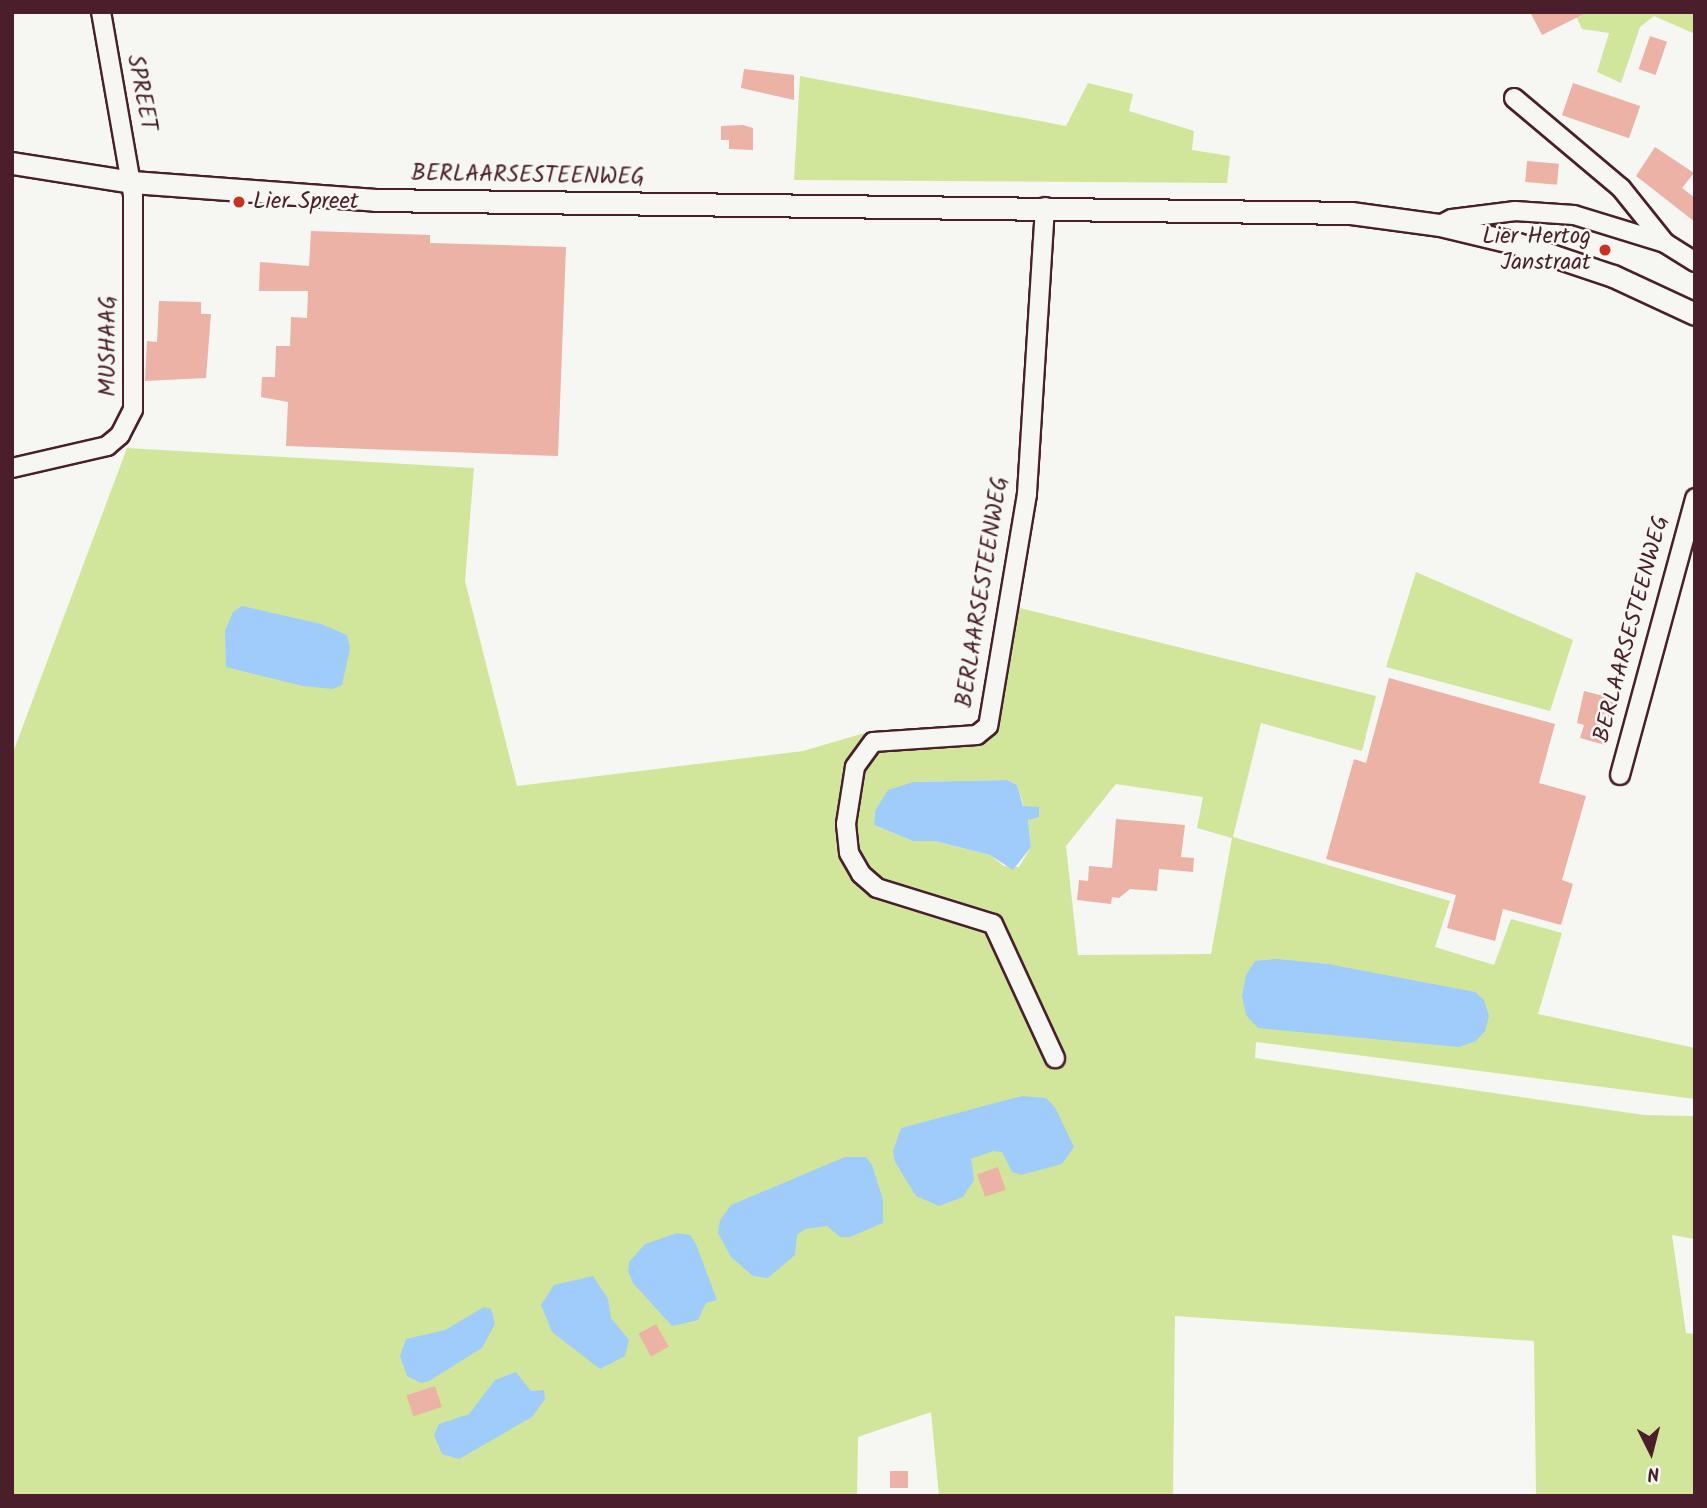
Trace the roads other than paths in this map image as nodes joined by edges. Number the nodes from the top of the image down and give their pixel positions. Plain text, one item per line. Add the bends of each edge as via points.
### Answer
1 (100, 12) edge
2 (1514, 98) dead end
3 (12, 163) edge
4 (132, 182) junction
5 (1045, 207) junction
6 (1440, 225) junction
7 (1665, 243) junction
8 (1695, 262) edge
9 (1695, 314) edge
10 (12, 468) edge
11 (1695, 498) edge
12 (1620, 775) dead end
13 (1055, 1058) dead end

1 - 4 street, SPREET
2 - 7 street, BERLAARSESTEENWEG via 1621,188
3 - 4 street, BERLAARSESTEENWEG
4 - 5 street, BERLAARSESTEENWEG via 375,200
4 - 10 street, MUSHAAG via 133,410 120,435 107,446
5 - 6 street, BERLAARSESTEENWEG via 1315,211
5 - 13 street, BERLAARSESTEENWEG via 1027,494 988,726 978,735 873,742 855,767 846,824 849,853 861,874 877,888 993,924
6 - 7 street, BERLAARSESTEENWEG via 1452,219 1515,211 1574,215
6 - 9 street, BERLAARSESTEENWEG via 1560,257
7 - 8 street, BERLAARSESTEENWEG
11 - 12 street, BERLAARSESTEENWEG

